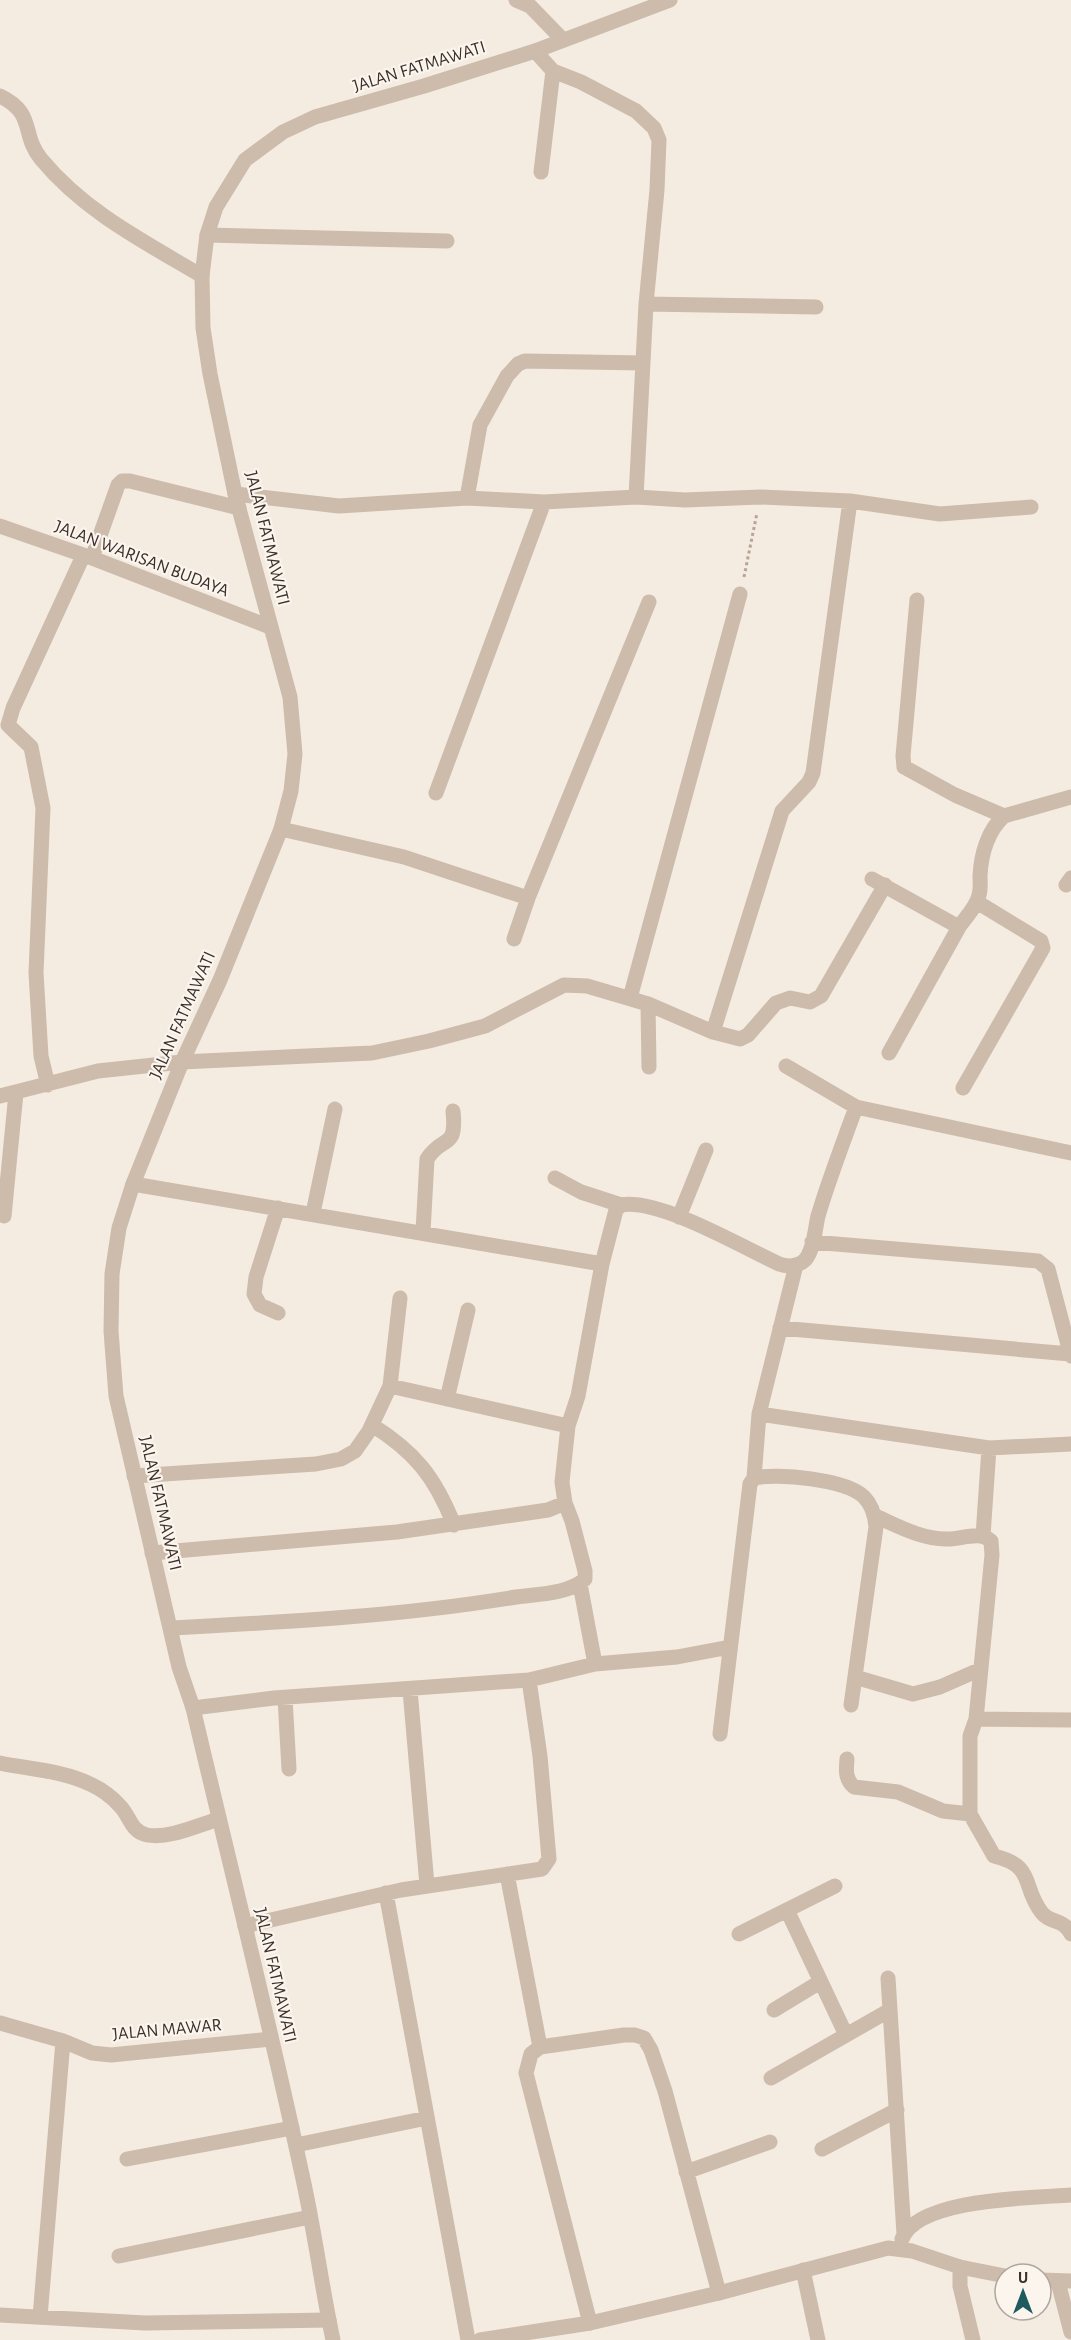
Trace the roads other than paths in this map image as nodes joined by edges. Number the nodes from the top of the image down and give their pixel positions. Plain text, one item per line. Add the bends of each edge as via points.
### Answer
1 (516, 0) edge
2 (670, 0) edge
3 (563, 40) junction
4 (535, 51) junction
5 (553, 71) junction
6 (0, 96) edge
7 (542, 172) dead end
8 (207, 235) junction
9 (447, 241) dead end
10 (202, 276) junction
11 (646, 304) junction
12 (816, 307) dead end
13 (643, 363) junction
14 (636, 497) junction
15 (467, 498) junction
16 (237, 501) junction
17 (850, 501) junction
18 (544, 502) junction
19 (1031, 507) dead end
20 (0, 526) edge
21 (87, 557) junction
22 (741, 594) road end
23 (917, 600) dead end
24 (649, 602) dead end
25 (270, 627) junction
26 (4, 725) edge
27 (436, 793) dead end
28 (1071, 797) edge
29 (1004, 816) junction
30 (281, 829) junction
31 (528, 898) junction
32 (977, 902) junction
33 (959, 927) junction
34 (514, 939) dead end
35 (630, 999) junction
36 (648, 1004) junction
37 (713, 1032) junction
38 (889, 1053) dead end
39 (182, 1062) junction
40 (786, 1066) dead end
41 (649, 1067) dead end
42 (48, 1084) junction
43 (963, 1088) dead end
44 (16, 1093) junction
45 (0, 1096) edge
46 (856, 1107) junction
47 (336, 1109) dead end
48 (453, 1111) dead end
49 (706, 1150) dead end
50 (1071, 1153) edge
51 (555, 1178) dead end
52 (133, 1184) junction
53 (621, 1205) junction
54 (278, 1208) junction
55 (313, 1213) junction
56 (4, 1216) dead end
57 (679, 1217) junction
58 (423, 1232) junction
59 (812, 1242) junction
60 (602, 1264) junction
61 (796, 1265) junction
62 (400, 1298) dead end
63 (468, 1310) dead end
64 (278, 1313) dead end
65 (780, 1328) junction
66 (1071, 1355) edge
67 (390, 1386) junction
68 (447, 1399) junction
69 (759, 1414) junction
70 (372, 1425) junction
71 (568, 1426) junction
72 (1071, 1444) edge
73 (989, 1448) junction
74 (134, 1476) junction
75 (754, 1478) junction
76 (565, 1503) junction
77 (876, 1516) junction
78 (454, 1525) junction
79 (983, 1536) junction
80 (152, 1553) junction
81 (580, 1584) junction
82 (171, 1628) junction
83 (730, 1647) junction
84 (595, 1664) junction
85 (981, 1669) junction
86 (855, 1677) junction
87 (529, 1680) junction
88 (411, 1690) junction
89 (285, 1698) junction
90 (851, 1704) dead end
91 (193, 1708) junction
92 (976, 1719) junction
93 (1071, 1720) edge
94 (720, 1734) dead end
95 (847, 1759) dead end
96 (0, 1763) edge
97 (289, 1769) dead end
98 (970, 1814) junction
99 (219, 1820) junction
100 (507, 1874) junction
101 (427, 1885) junction
102 (835, 1886) dead end
103 (386, 1893) junction
104 (787, 1910) junction
105 (245, 1926) junction
106 (739, 1934) dead end
107 (1071, 1934) edge
108 (888, 1978) dead end
109 (820, 1982) junction
110 (774, 2010) dead end
111 (890, 2010) junction
112 (0, 2023) edge
113 (846, 2035) junction
114 (271, 2039) junction
115 (63, 2041) junction
116 (540, 2047) junction
117 (771, 2078) dead end
118 (897, 2110) junction
119 (427, 2118) junction
120 (292, 2128) junction
121 (770, 2142) dead end
122 (296, 2145) junction
123 (822, 2149) dead end
124 (127, 2159) dead end
125 (686, 2172) junction
126 (1071, 2195) edge
127 (310, 2217) junction
128 (901, 2241) junction
129 (119, 2256) dead end
130 (960, 2267) junction
131 (803, 2270) junction
132 (993, 2274) edge
133 (1065, 2281) edge
134 (719, 2294) junction
135 (0, 2315) edge
136 (40, 2317) junction
137 (329, 2320) junction
138 (590, 2323) junction
139 (1071, 2332) edge
140 (333, 2340) edge
141 (468, 2340) edge
142 (480, 2340) edge
143 (818, 2340) edge
144 (973, 2340) edge

1 - 3 street via 531,6
2 - 3 street, JALAN FATMAWATI
3 - 4 street, JALAN FATMAWATI
4 - 5 street
4 - 8 street, JALAN FATMAWATI via 315,117 283,132 245,160 216,207
5 - 7 street
5 - 11 street via 636,111 654,128 659,140
6 - 10 street via 19,108 38,156 97,214
8 - 9 street
8 - 10 street, JALAN FATMAWATI
10 - 16 street, JALAN FATMAWATI via 203,328 210,374
11 - 12 street
11 - 13 street
13 - 14 street
13 - 15 street via 518,364 480,425
14 - 17 street
14 - 18 street
15 - 16 street via 339,506
15 - 18 street
16 - 21 street via 122,481
16 - 25 street, JALAN FATMAWATI
17 - 19 street via 940,514
17 - 37 street via 813,773 782,811
18 - 27 street
20 - 21 street, JALAN WARISAN BUDAYA
21 - 25 street, JALAN WARISAN BUDAYA
21 - 26 street
22 - 35 street
23 - 29 street via 904,767
24 - 31 street
25 - 30 street, JALAN FATMAWATI via 290,697 295,754
26 - 42 street via 31,747 43,808 36,973 41,1056
28 - 29 street
29 - 32 street via 991,830 985,849
30 - 31 street via 404,856
30 - 39 street, JALAN FATMAWATI via 220,981
31 - 34 street
32 - 33 street
32 - 43 street via 1041,941 1043,948
33 - 37 street via 879,882 821,996 810,1002 790,998 776,1004 741,1039
33 - 38 street
35 - 36 street
35 - 39 street via 587,986 564,985 484,1026 383,1051
36 - 37 street
36 - 41 street
39 - 42 street via 98,1071
39 - 52 street, JALAN FATMAWATI
40 - 46 street
42 - 44 street
44 - 45 street
44 - 56 street
46 - 50 street
46 - 59 street
47 - 55 street
48 - 58 street via 454,1134 427,1159
49 - 57 street
51 - 53 street via 581,1192
52 - 54 street
52 - 74 street, JALAN FATMAWATI via 119,1228 112,1274 111,1331 116,1396
53 - 57 street via 641,1205
53 - 60 street via 613,1216
54 - 55 street
54 - 64 street via 254,1294 260,1305
55 - 58 street
57 - 61 street via 779,1264
58 - 60 street
59 - 61 street via 804,1261
59 - 66 street via 1038,1261 1048,1269
60 - 71 street via 578,1396
61 - 65 street
62 - 67 street
63 - 68 street
65 - 66 street
65 - 69 street
67 - 68 street
67 - 70 street
68 - 71 street
69 - 73 street
69 - 75 street
70 - 74 street via 355,1451 316,1464
70 - 78 street via 398,1442 420,1464
71 - 76 street via 562,1482
72 - 73 street
73 - 79 street
74 - 80 street, JALAN FATMAWATI
75 - 77 street via 767,1475 814,1479 852,1489 863,1496
75 - 83 street via 750,1484
76 - 78 street via 548,1510
76 - 81 street via 585,1571
77 - 79 street via 924,1537 947,1540
77 - 86 street
78 - 80 street
79 - 85 street via 991,1541 992,1555
80 - 82 street, JALAN FATMAWATI
81 - 82 street via 495,1600 334,1619
81 - 84 street
82 - 91 street, JALAN FATMAWATI
83 - 84 street via 677,1657
83 - 94 street
84 - 87 street
85 - 86 street via 913,1694
85 - 92 street
86 - 90 street
87 - 88 street
87 - 100 street via 549,1859 542,1869
88 - 89 street
88 - 101 street
89 - 91 street
89 - 97 street
91 - 99 street, JALAN FATMAWATI
92 - 93 street
92 - 98 street via 970,1736
95 - 98 street via 846,1774 854,1787 898,1792 943,1811
96 - 99 street via 90,1783 116,1801 136,1831 146,1835 162,1836
98 - 107 street via 994,1856 1017,1864 1026,1876 1041,1912 1062,1922
99 - 105 street, JALAN FATMAWATI
100 - 101 street
100 - 116 street
101 - 103 street
102 - 104 street
103 - 105 street
103 - 119 street
104 - 106 street
104 - 109 street
105 - 114 street, JALAN FATMAWATI
108 - 111 street
109 - 110 street
109 - 113 street
111 - 113 street
111 - 118 street
112 - 115 street, JALAN MAWAR
113 - 117 street
114 - 115 street, JALAN MAWAR via 111,2055 92,2053
114 - 120 street, JALAN FATMAWATI
115 - 136 street
116 - 125 street via 624,2035 644,2038 664,2091
116 - 138 street via 531,2054 526,2073
118 - 123 street
118 - 128 street
119 - 122 street
119 - 141 street
120 - 122 street, JALAN FATMAWATI
120 - 124 street
121 - 125 street
122 - 127 street, JALAN FATMAWATI
125 - 134 street
126 - 128 street via 990,2200 934,2213 914,2224
127 - 129 street
127 - 137 street, JALAN FATMAWATI
128 - 130 street
128 - 131 street
130 - 132 street
130 - 144 street via 960,2286
131 - 134 street
131 - 143 street
133 - 139 street
134 - 138 street
135 - 136 street
136 - 137 street via 145,2323
137 - 140 street, JALAN FATMAWATI
138 - 142 street

